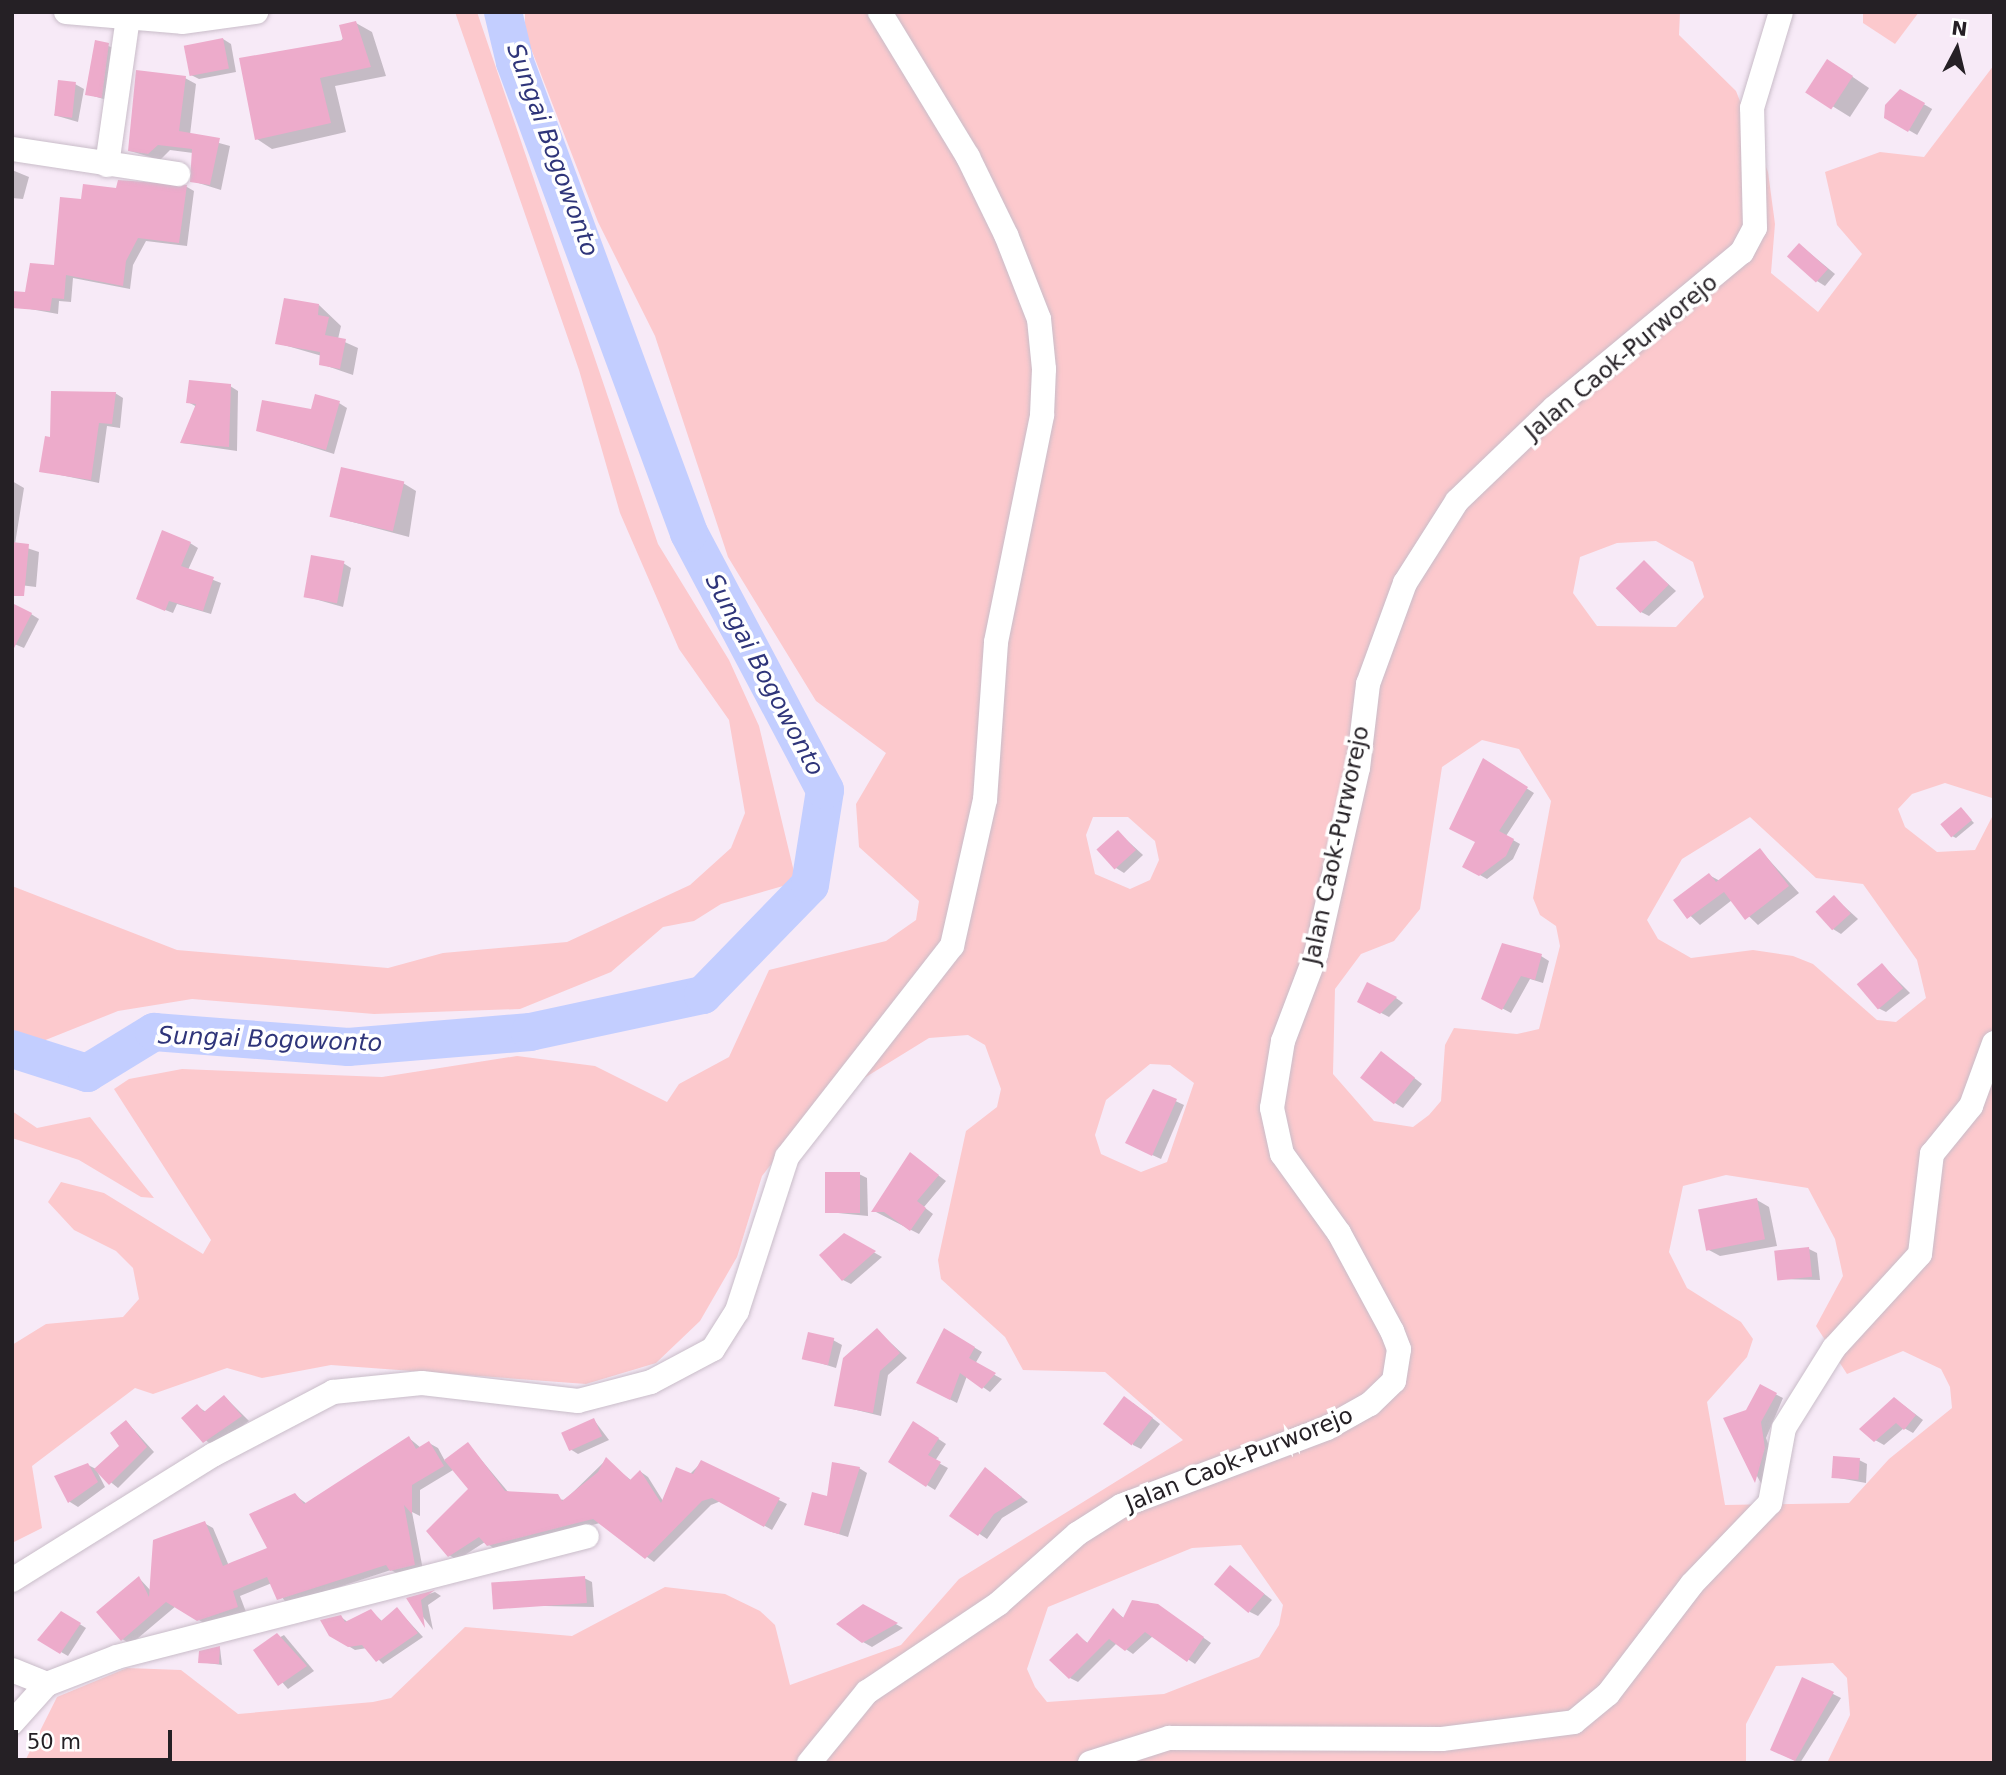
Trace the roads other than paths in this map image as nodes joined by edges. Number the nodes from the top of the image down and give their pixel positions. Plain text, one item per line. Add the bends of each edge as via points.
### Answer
1 (66, 12) edge
2 (256, 12) edge
3 (880, 12) edge
4 (1781, 12) edge
5 (128, 18) junction
6 (12, 149) edge
7 (107, 164) junction
8 (178, 174) dead end
9 (1994, 1043) edge
10 (587, 1536) dead end
11 (12, 1580) edge
12 (12, 1670) edge
13 (47, 1684) junction
14 (12, 1723) edge
15 (809, 1763) edge
16 (1090, 1763) edge

1 - 5 street
2 - 5 street via 207,22
3 - 11 street via 968,157 1006,235 1038,318 1044,369 1042,415 996,642 985,800 952,946 787,1157 737,1311 713,1349 651,1382 578,1401 422,1383 333,1392 213,1455
4 - 15 street, Jalan Caok-Purworejo via 1757,75 1749,151 1755,228 1742,252 1555,408 1457,501 1405,583 1368,684 1358,768 1317,954 1283,1041 1272,1108 1282,1154 1339,1233 1392,1331 1399,1349 1394,1381 1370,1404 1327,1428 1121,1506 1077,1534 998,1604 867,1692
5 - 7 street
6 - 7 street
7 - 8 street
9 - 16 street via 1971,1106 1932,1154 1930,1212 1920,1254 1834,1348 1783,1428 1770,1503 1692,1584 1608,1694 1574,1722 1442,1739 1169,1738
10 - 13 street via 117,1657
12 - 13 street
13 - 14 street

